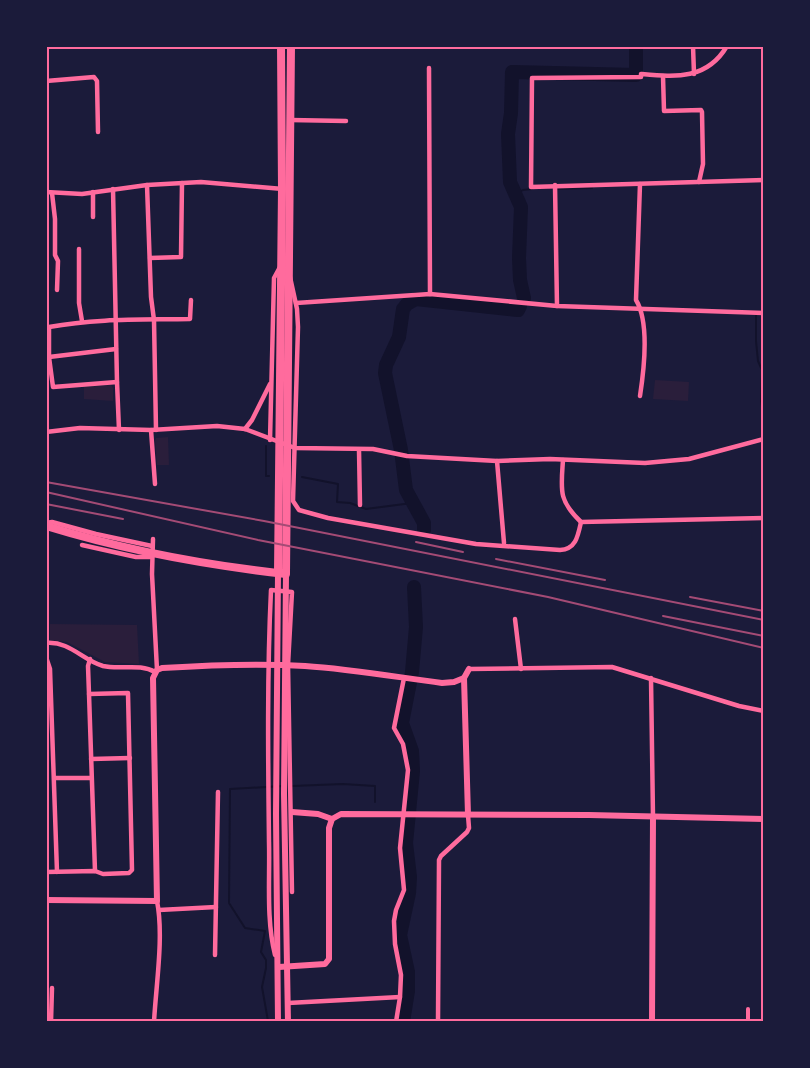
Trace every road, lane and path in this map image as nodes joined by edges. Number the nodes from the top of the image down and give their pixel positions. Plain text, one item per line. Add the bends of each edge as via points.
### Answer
1 (281, 46) edge
2 (291, 46) edge
3 (693, 46) edge
4 (727, 46) edge
5 (429, 68) dead end
6 (694, 74) junction
7 (663, 76) junction
8 (46, 81) edge
9 (290, 120) junction
10 (346, 121) dead end
11 (98, 132) dead end
12 (764, 180) edge
13 (699, 182) junction
14 (182, 183) junction
15 (640, 184) junction
16 (147, 185) junction
17 (555, 185) junction
18 (113, 189) junction
19 (286, 189) junction
20 (93, 192) junction
21 (49, 193) edge
22 (93, 217) dead end
23 (79, 249) dead end
24 (150, 258) junction
25 (284, 267) junction
26 (57, 290) dead end
27 (430, 294) junction
28 (191, 300) dead end
29 (296, 303) junction
30 (557, 306) junction
31 (640, 307) junction
32 (764, 313) edge
33 (114, 319) junction
34 (154, 320) junction
35 (82, 321) junction
36 (48, 327) edge
37 (116, 349) junction
38 (49, 357) junction
39 (117, 382) junction
40 (271, 383) junction
41 (640, 396) dead end
42 (245, 429) junction
43 (119, 430) junction
44 (154, 430) junction
45 (46, 432) edge
46 (764, 439) edge
47 (270, 440) junction
48 (295, 448) junction
49 (359, 450) junction
50 (563, 460) junction
51 (497, 461) junction
52 (155, 484) dead end
53 (360, 505) dead end
54 (764, 518) edge
55 (581, 522) junction
56 (46, 525) edge
57 (153, 539) dead end
58 (504, 543) dead end
59 (82, 545) dead end
60 (152, 546) junction
61 (152, 557) junction
62 (282, 573) junction
63 (514, 619) dead end
64 (46, 643) edge
65 (46, 657) edge
66 (90, 659) junction
67 (268, 665) junction
68 (288, 665) junction
69 (469, 669) joint
70 (521, 669) junction
71 (156, 671) junction
72 (405, 678) junction
73 (464, 678) junction
74 (651, 678) junction
75 (88, 694) junction
76 (764, 711) edge
77 (50, 750) edge
78 (130, 758) junction
79 (91, 759) junction
80 (55, 778) junction
81 (90, 778) junction
82 (218, 792) dead end
83 (292, 812) junction
84 (403, 815) junction
85 (468, 815) junction
86 (653, 817) junction
87 (332, 819) junction
88 (764, 819) edge
89 (94, 871) junction
90 (46, 872) edge
91 (57, 872) junction
92 (292, 892) dead end
93 (46, 900) edge
94 (157, 901) junction
95 (216, 907) junction
96 (159, 910) junction
97 (215, 955) dead end
98 (283, 966) junction
99 (52, 988) dead end
100 (400, 997) junction
101 (288, 1003) junction
102 (748, 1009) dead end
103 (51, 1022) edge
104 (154, 1022) edge
105 (278, 1022) edge
106 (288, 1022) edge
107 (396, 1022) edge
108 (438, 1022) edge
109 (652, 1022) edge
110 (748, 1022) edge

1 - 19 main road
2 - 9 main road
3 - 6 street
4 - 6 street via 711,67
5 - 27 street
6 - 7 street
7 - 13 street via 664,111 702,112 703,164
7 - 17 street via 532,78 531,187
8 - 11 street via 94,77
9 - 10 street
9 - 19 main road
12 - 13 street
13 - 15 street
14 - 16 street
14 - 19 street
14 - 24 street via 181,257
15 - 17 street
15 - 31 street via 636,300
16 - 18 street
16 - 24 street
17 - 30 street
18 - 20 street
18 - 33 street
19 - 25 main road
20 - 21 street
20 - 22 street
21 - 26 street via 55,219
23 - 35 street
24 - 34 street
25 - 29 street
25 - 40 street via 274,278
25 - 62 main road
27 - 29 street
27 - 30 street
28 - 34 street via 190,319
29 - 48 street
30 - 31 street
31 - 32 street
31 - 41 street via 644,360
33 - 34 street
33 - 35 street
33 - 37 street
34 - 44 street
35 - 36 street
36 - 38 street
37 - 38 street
37 - 39 street
38 - 39 street via 53,387
39 - 43 street
40 - 42 street
40 - 47 street
42 - 44 street via 217,426
42 - 47 street
43 - 44 street
43 - 45 street via 80,428
44 - 52 street
46 - 50 street via 668,462
47 - 48 street
48 - 49 street
48 - 55 street via 293,501 304,512 476,544 560,550 574,544
49 - 51 street
49 - 53 street
50 - 51 street
50 - 55 street via 563,499
51 - 58 street
54 - 55 street
56 - 60 street via 52,522
56 - 62 main road via 116,546
57 - 60 street
59 - 61 street
60 - 61 street
61 - 71 street
62 - 98 street
62 - 98 street via 276,794
63 - 70 street
64 - 66 street via 64,645
65 - 77 street via 50,669
66 - 71 street via 105,666
66 - 75 street
67 - 68 street
67 - 68 street via 271,590 292,592
67 - 71 street
67 - 98 street via 270,920 274,952
68 - 72 street
68 - 83 street
69 - 70 street
69 - 73 street
70 - 74 street via 612,667
71 - 94 street via 153,678
72 - 73 street via 442,683
72 - 84 street via 394,728 408,763
73 - 85 street
74 - 76 street
74 - 86 street
75 - 78 street via 128,693
75 - 79 street
77 - 80 street
78 - 79 street
78 - 89 street via 132,870 103,874
79 - 81 street
80 - 81 street
80 - 91 street
81 - 89 street
82 - 95 street
83 - 87 street
83 - 92 street
84 - 85 street
84 - 87 street via 341,814
84 - 100 street via 400,848 404,890 394,921
85 - 86 street
85 - 108 street via 467,832 439,860
86 - 88 street
86 - 109 street
87 - 98 street via 329,958 325,964
89 - 91 street
90 - 91 street
93 - 94 street
94 - 96 street
95 - 96 street
95 - 97 street
96 - 104 street
98 - 101 street
98 - 105 street
99 - 103 street
100 - 101 street
100 - 107 street
101 - 106 street
102 - 110 street

